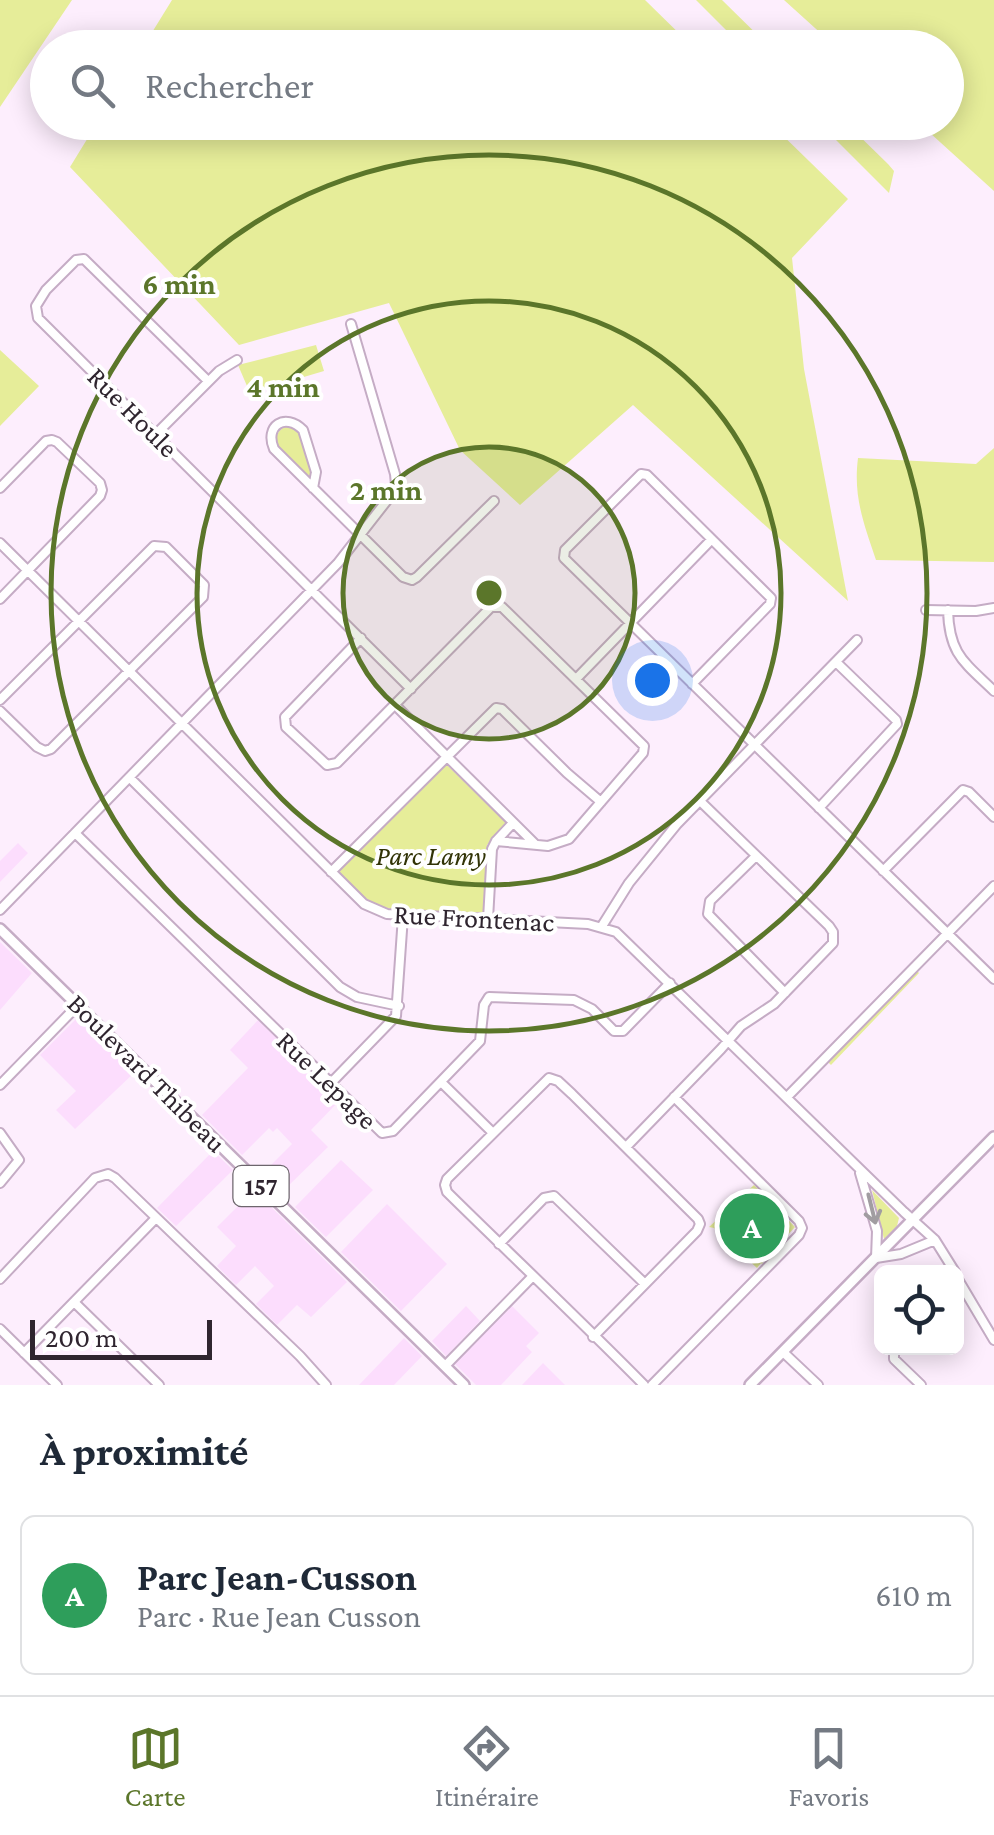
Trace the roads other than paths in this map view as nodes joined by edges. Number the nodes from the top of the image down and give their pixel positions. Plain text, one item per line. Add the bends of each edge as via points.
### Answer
1 (351, 324) dead end
2 (237, 360) dead end
3 (208, 381) junction
4 (156, 434) junction
5 (0, 488) edge
6 (313, 488) junction
7 (494, 501) dead end
8 (359, 535) junction
9 (711, 540) junction
10 (0, 543) edge
11 (28, 571) junction
12 (312, 590) junction
13 (0, 599) edge
14 (994, 608) edge
15 (926, 610) dead end
16 (948, 610) junction
17 (78, 622) junction
18 (630, 624) junction
19 (361, 638) junction
20 (857, 640) dead end
21 (836, 662) junction
22 (129, 672) junction
23 (576, 679) junction
24 (692, 684) junction
25 (411, 688) junction
26 (994, 690) edge
27 (0, 700) edge
28 (394, 705) junction
29 (0, 711) edge
30 (183, 724) junction
31 (754, 745) junction
32 (447, 756) junction
33 (130, 778) junction
34 (700, 801) junction
35 (600, 802) junction
36 (819, 808) junction
37 (994, 816) edge
38 (514, 823) junction
39 (75, 833) junction
40 (496, 841) junction
41 (535, 844) junction
42 (756, 856) junction
43 (883, 871) junction
44 (331, 872) junction
45 (994, 886) edge
46 (0, 910) edge
47 (403, 916) junction
48 (488, 919) junction
49 (602, 926) junction
50 (0, 930) edge
51 (947, 933) junction
52 (994, 979) edge
53 (670, 983) junction
54 (785, 992) junction
55 (78, 1005) junction
56 (398, 1006) junction
57 (728, 1040) junction
58 (442, 1082) junction
59 (330, 1084) junction
60 (0, 1085) edge
61 (788, 1097) junction
62 (674, 1098) junction
63 (492, 1132) junction
64 (0, 1133) edge
65 (994, 1138) edge
66 (626, 1147) junction
67 (855, 1164) junction
68 (0, 1183) edge
69 (156, 1218) junction
70 (913, 1220) junction
71 (936, 1240) junction
72 (500, 1244) junction
73 (876, 1258) junction
74 (951, 1265) edge
75 (532, 1277) junction
76 (0, 1279) edge
77 (645, 1284) junction
78 (964, 1289) edge
79 (969, 1298) junction
80 (964, 1300) edge
81 (74, 1302) junction
82 (0, 1329) edge
83 (593, 1336) junction
84 (994, 1340) edge
85 (782, 1352) junction
86 (24, 1353) junction
87 (894, 1355) edge
88 (445, 1366) junction
89 (57, 1385) edge
90 (160, 1385) edge
91 (326, 1385) edge
92 (464, 1385) edge
93 (644, 1385) edge
94 (652, 1385) edge
95 (750, 1385) edge
96 (818, 1385) edge
97 (921, 1385) edge

1 - 8 street via 396,481
2 - 3 street
3 - 4 street
3 - 4 street, Rue Houle via 88,261 76,260 40,298 36,315
4 - 12 street, Rue Houle
5 - 11 street via 52,440 102,486 100,496
6 - 6 street via 315,469 303,430 295,422 278,424 272,444
6 - 8 street
7 - 8 street via 412,580
8 - 12 street
9 - 18 street
9 - 18 street via 639,475 563,554
9 - 24 street via 771,600
10 - 11 street, Rue Frontenac
11 - 13 street
11 - 17 street, Rue Frontenac
12 - 19 street, Rue Houle
12 - 30 street
14 - 16 street
15 - 16 street
16 - 26 street via 953,646
17 - 22 street, Rue Frontenac
17 - 22 street via 156,546 166,547 206,589
17 - 27 street
18 - 23 street
18 - 24 street
19 - 25 street, Rue Houle
19 - 28 street via 287,714 285,724 334,765
20 - 21 street
21 - 31 street
21 - 36 street via 897,724
22 - 29 street via 48,750
22 - 30 street, Rue Frontenac
23 - 25 street via 496,605
23 - 35 street via 644,748
24 - 31 street
25 - 28 street
28 - 32 street
30 - 33 street
30 - 44 street, Rue Frontenac
31 - 34 street
31 - 36 street
32 - 35 street via 500,708
32 - 38 street
32 - 44 street
33 - 39 street
33 - 56 street via 340,987
34 - 42 street
34 - 49 street via 645,862
35 - 41 street via 566,840
36 - 43 street
37 - 43 street via 963,790
38 - 40 street
38 - 41 street
39 - 46 street
39 - 59 street, Rue Lepage
40 - 41 street
40 - 48 street
42 - 54 street via 710,901 708,914
42 - 54 street via 834,936
43 - 51 street
44 - 47 street, Rue Frontenac via 370,908
45 - 51 street
47 - 48 street, Rue Frontenac
47 - 56 street
48 - 49 street, Rue Frontenac
49 - 53 street via 623,937
50 - 55 main road, Boulevard Thibeau / 157
51 - 52 street
51 - 61 street
53 - 57 street
53 - 58 street, Rue Lepage via 618,1032 578,1001 489,997 480,1041
54 - 57 street
55 - 60 street
55 - 88 main road, Boulevard Thibeau / 157
56 - 59 street via 392,1023
57 - 61 street
57 - 62 street
58 - 59 street, Rue Lepage via 385,1134
58 - 63 street
61 - 67 street
62 - 66 street
62 - 94 street via 802,1228
63 - 66 street via 552,1078
63 - 72 street via 445,1185
64 - 68 street via 19,1160
65 - 70 main road
66 - 77 street via 700,1224
67 - 70 street
67 -> 73 street via 877,1230
69 - 76 street via 104,1174
69 - 81 street
69 - 91 street
70 - 71 street
70 - 73 main road
71 - 73 street
71 - 74 street
72 - 75 street
72 - 77 street via 544,1198 554,1196
73 - 85 main road
75 - 83 street
75 - 88 street
77 - 83 street
78 - 79 street
79 - 80 street
79 - 84 street
81 - 86 street
81 - 90 street
82 - 86 street
83 - 93 street
85 - 95 main road
85 - 96 street
86 - 89 street
87 - 97 street
88 - 92 main road, Boulevard Thibeau / 157

